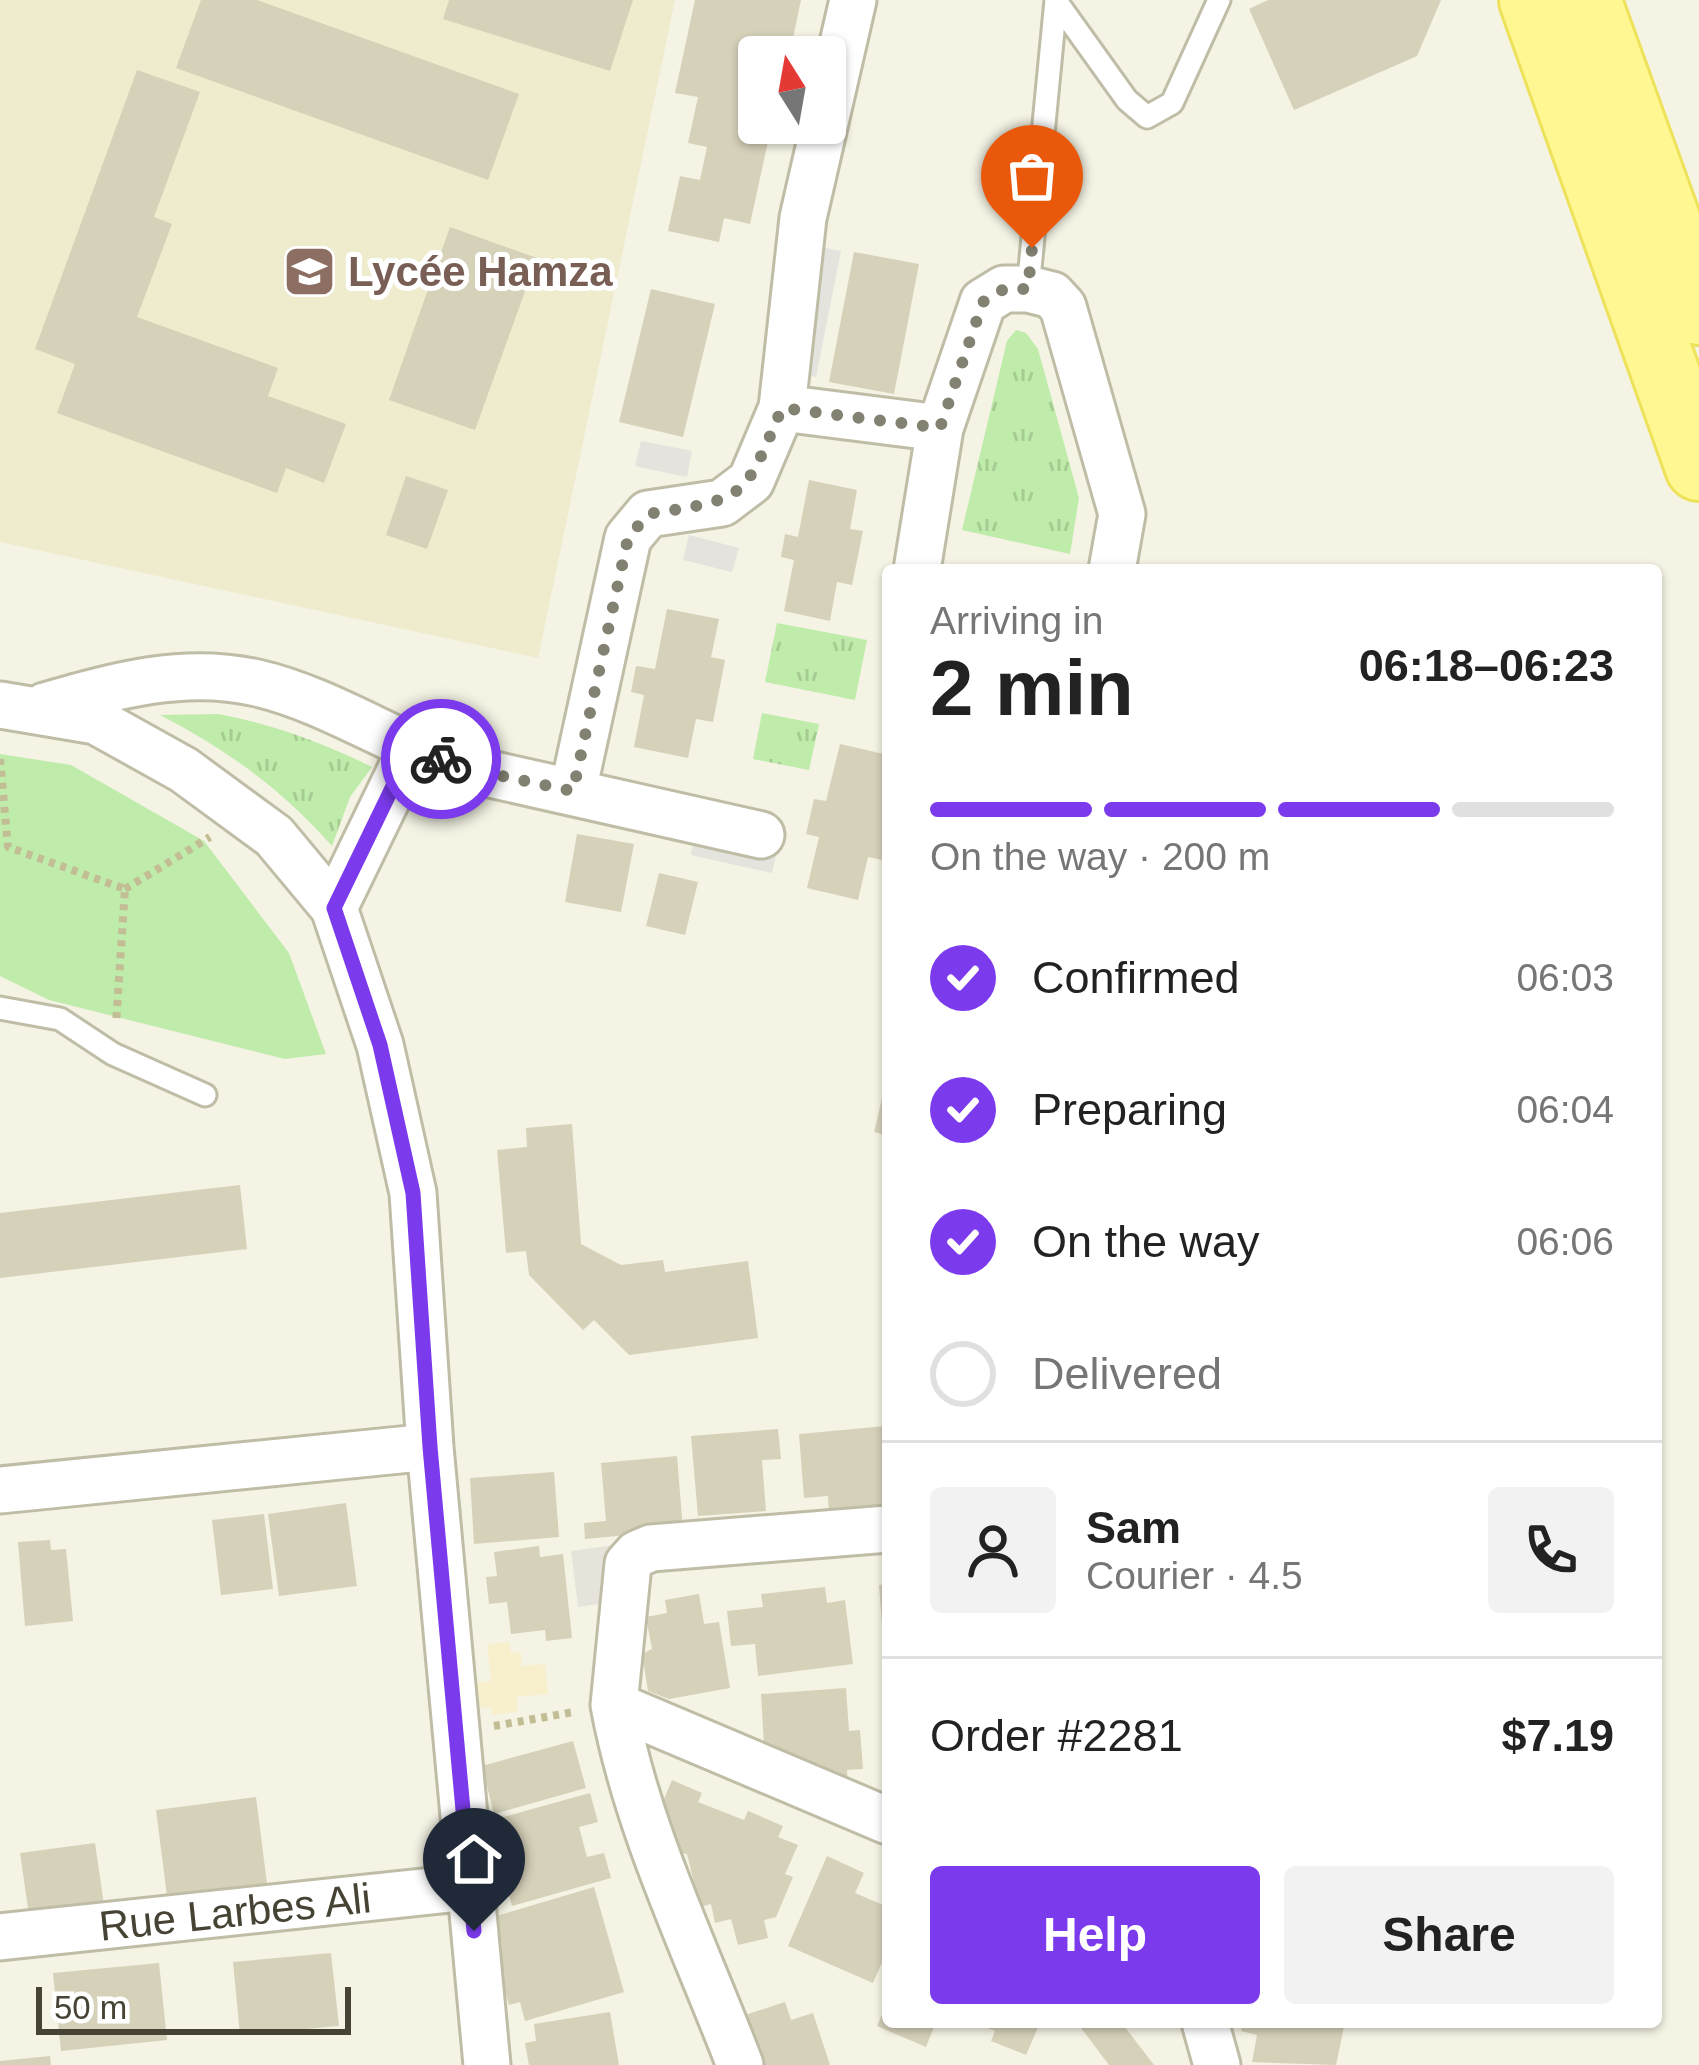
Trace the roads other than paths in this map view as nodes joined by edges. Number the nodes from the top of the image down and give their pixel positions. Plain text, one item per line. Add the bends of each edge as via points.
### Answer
1 (853, 0) edge
2 (1056, 0) edge
3 (1219, 0) edge
4 (1533, 0) edge
5 (1587, 0) edge
6 (1028, 289) junction
7 (1699, 311) edge
8 (782, 408) junction
9 (940, 428) junction
10 (1699, 467) edge
11 (918, 564) edge
12 (1113, 564) edge
13 (18, 707) edge
14 (412, 747) junction
15 (573, 791) junction
16 (761, 835) dead end
17 (334, 908) junction
18 (0, 1008) edge
19 (205, 1095) dead end
20 (430, 1447) junction
21 (0, 1490) edge
22 (882, 1529) edge
23 (614, 1705) junction
24 (882, 1818) edge
25 (469, 1887) junction
26 (0, 1936) edge
27 (1206, 2028) edge
28 (488, 2065) edge
29 (740, 2065) edge
30 (1217, 2065) edge

1 - 8 street via 802,218
2 - 3 lane via 1147,117 1172,103
2 - 6 lane
4 - 10 main road
5 - 7 main road
6 - 9 street via 1004,289 983,302
6 - 12 street via 1063,307 1122,514
8 - 9 street
8 - 15 street via 751,481 722,502 648,514 628,538
9 - 11 street
13 - 14 street via 209,676 294,695
13 - 17 street via 96,721 184,770 274,836
14 - 15 street via 459,767
14 - 17 street
15 - 16 street
17 - 20 street via 380,1045 413,1193
18 - 19 lane via 60,1018 113,1054
20 - 21 street
20 - 25 street
22 - 23 street via 637,1554 628,1564
23 - 24 street
23 - 29 street via 653,1845
25 - 26 street, Rue Larbes Ali
25 - 28 street
27 - 30 street

